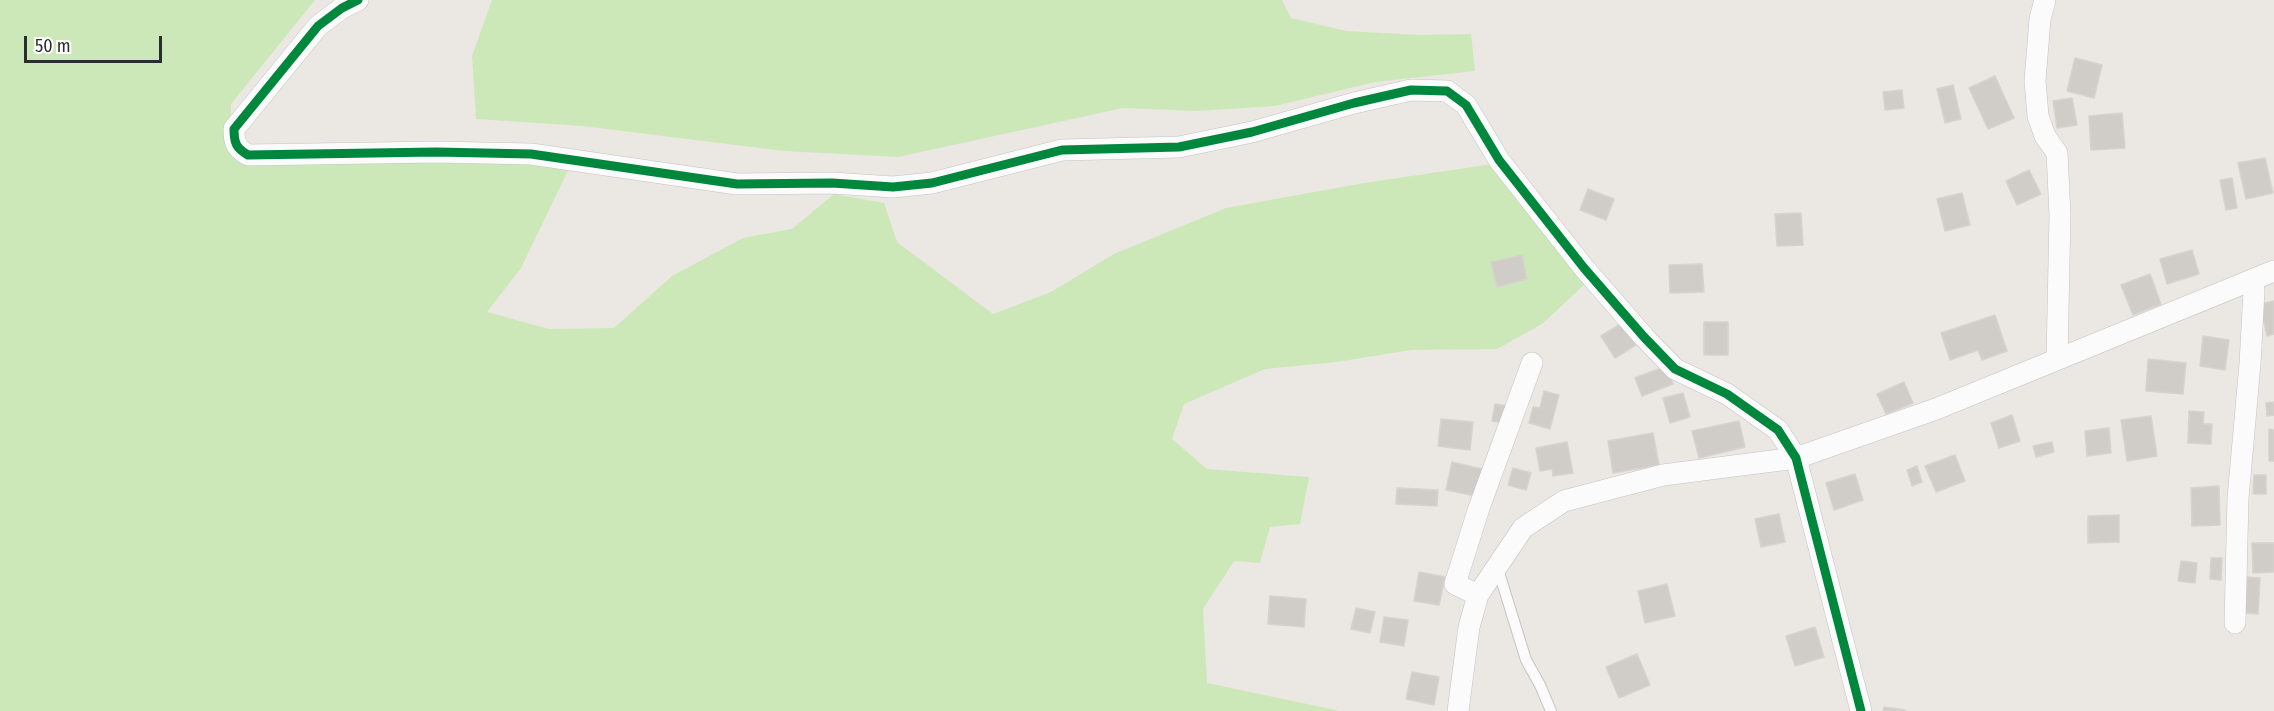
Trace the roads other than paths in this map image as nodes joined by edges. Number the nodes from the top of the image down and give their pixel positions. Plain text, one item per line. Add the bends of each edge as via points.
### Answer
1 (358, 0) edge
2 (2045, 0) edge
3 (2274, 272) edge
4 (2252, 280) junction
5 (2057, 359) junction
6 (1532, 363) dead end
7 (1796, 458) junction
8 (1497, 566) junction
9 (1478, 595) junction
10 (2235, 623) dead end
11 (1458, 711) edge
12 (1551, 711) edge
13 (1861, 711) edge

1 - 7 street via 318,26 234,129 238,150 248,155 531,154 737,184 893,187 932,183 1062,150 1179,147 1411,90 1448,91 1466,105 1499,160 1644,337 1675,369 1727,394 1778,430
2 - 5 street via 2035,81 2038,116 2056,153 2060,215
3 - 4 street
4 - 5 street
4 - 10 street via 2250,364 2238,498
5 - 7 street via 1936,409
6 - 9 street via 1455,584
7 - 8 street via 1663,476 1564,501 1523,528
7 - 13 street
8 - 9 street
8 - 12 lane via 1526,660
9 - 11 street via 1469,627

